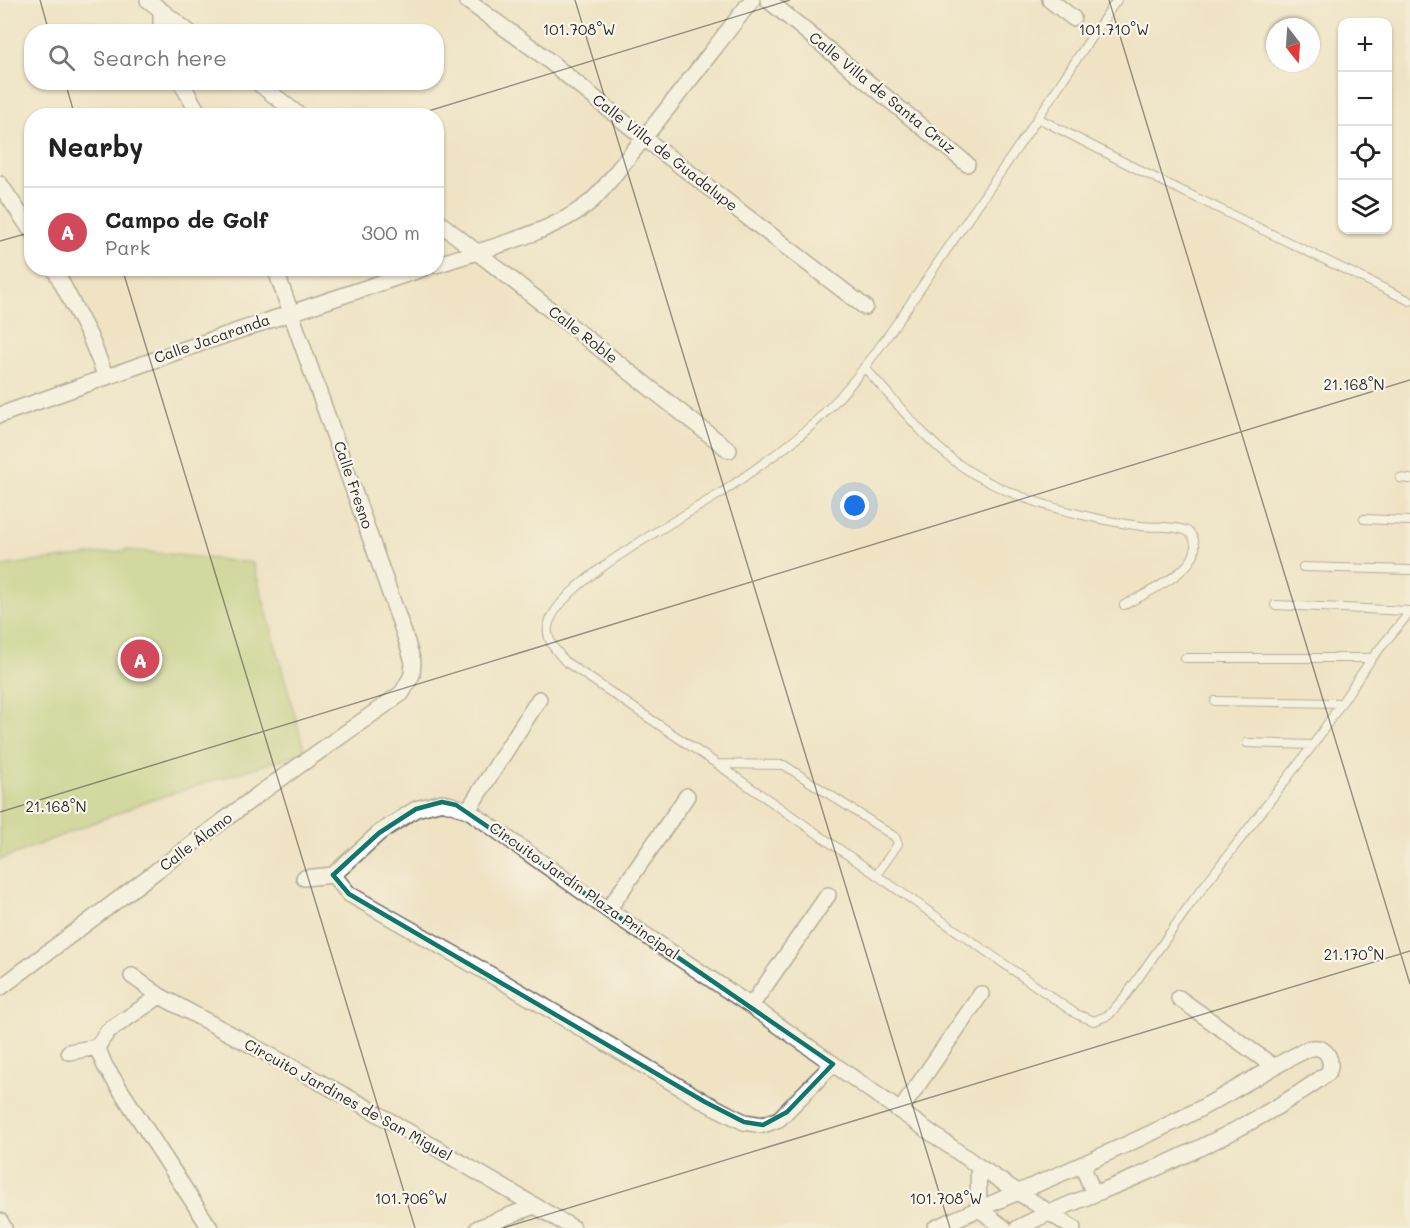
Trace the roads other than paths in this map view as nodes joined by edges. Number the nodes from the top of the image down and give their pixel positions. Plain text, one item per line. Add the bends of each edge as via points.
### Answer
1 (148, 0) edge
2 (466, 0) edge
3 (752, 0) edge
4 (768, 0) edge
5 (1050, 0) edge
6 (1117, 0) edge
7 (161, 10) junction
8 (1073, 18) dead end
9 (161, 24) edge
10 (179, 24) edge
11 (185, 90) edge
12 (267, 90) edge
13 (196, 108) edge
14 (290, 108) edge
15 (1038, 118) junction
16 (644, 138) junction
17 (967, 164) dead end
18 (0, 183) edge
19 (24, 220) edge
20 (444, 226) edge
21 (477, 251) junction
22 (444, 262) edge
23 (58, 276) edge
24 (277, 276) edge
25 (400, 276) edge
26 (1410, 301) edge
27 (865, 307) dead end
28 (290, 312) junction
29 (864, 368) junction
30 (106, 377) junction
31 (0, 415) edge
32 (729, 450) dead end
33 (1400, 478) dead end
34 (1410, 479) edge
35 (1364, 519) dead end
36 (1410, 521) edge
37 (1303, 567) dead end
38 (1410, 570) edge
39 (1124, 605) dead end
40 (1275, 605) dead end
41 (1410, 612) edge
42 (1185, 658) dead end
43 (1372, 658) junction
44 (394, 699) joint
45 (539, 699) dead end
46 (1215, 701) dead end
47 (1341, 704) junction
48 (1247, 742) dead end
49 (1313, 745) junction
50 (717, 764) junction
51 (687, 796) dead end
52 (468, 810) junction
53 (877, 874) junction
54 (333, 875) junction
55 (304, 878) dead end
56 (828, 895) dead end
57 (608, 910) junction
58 (132, 976) dead end
59 (0, 988) edge
60 (981, 994) dead end
61 (160, 996) junction
62 (1179, 998) dead end
63 (752, 1006) junction
64 (97, 1047) junction
65 (69, 1052) dead end
66 (833, 1064) junction
67 (1273, 1066) junction
68 (900, 1111) junction
69 (1082, 1165) junction
70 (978, 1166) junction
71 (1017, 1191) junction
72 (1094, 1194) junction
73 (534, 1206) junction
74 (979, 1209) junction
75 (1047, 1213) junction
76 (0, 1221) edge
77 (4, 1228) edge
78 (210, 1228) edge
79 (478, 1228) edge
80 (573, 1228) edge
81 (935, 1228) edge
82 (1004, 1228) edge
83 (1018, 1228) edge
84 (1073, 1228) edge

1 - 7 street
2 - 16 street, Calle Villa de Guadalupe via 538,52
3 - 16 street
4 - 17 street, Calle Villa de Santa Cruz
5 - 8 street
6 - 15 lane
7 - 9 street
7 - 10 street
11 - 13 street
12 - 14 street
15 - 26 lane
15 - 29 lane
16 - 21 street via 590,203 545,227
16 - 27 street, Calle Villa de Guadalupe
18 - 19 street
20 - 21 street, Calle Roble
21 - 22 street
21 - 32 street, Calle Roble
23 - 30 street
24 - 28 street, Calle Fresno
25 - 28 street, Calle Jacaranda
28 - 30 street, Calle Jacaranda
28 - 44 street, Calle Fresno via 413,662 406,688
29 - 39 lane via 944,452 977,475 1019,495 1068,511 1121,524 1178,529 1192,535 1196,550 1192,560 1162,584
29 - 50 lane via 827,410 789,444 576,587 548,627 552,645 566,662
30 - 31 street, Calle Jacaranda
33 - 34 lane
35 - 36 lane
37 - 38 lane
40 - 41 lane
41 - 43 lane
42 - 43 lane
43 - 47 lane
44 - 59 street, Calle Álamo via 259,794
45 - 52 street
46 - 47 lane
47 - 49 lane
48 - 49 lane
49 - 53 lane via 1191,903 1127,994 1102,1019 1094,1021 1076,1014
50 - 53 lane
50 - 53 lane via 786,766 895,837 898,844
51 - 57 street
52 - 54 street, Circuito Jardín Plaza Principal via 442,802 416,809 379,833
52 - 57 street, Circuito Jardín Plaza Principal
54 - 55 street
54 - 66 street via 349,894 744,1122 763,1125 779,1119
56 - 63 street
57 - 63 street, Circuito Jardín Plaza Principal
58 - 61 street, Circuito Jardines de San Miguel
60 - 68 street
61 - 64 street via 108,1031
61 - 73 street, Circuito Jardines de San Miguel via 366,1107
62 - 67 street
63 - 66 street, Circuito Jardín Plaza Principal
64 - 65 street
64 - 78 street via 105,1066
66 - 68 street, Circuito Jardín Plaza Principal
67 - 69 street via 1179,1120
67 - 72 street via 1314,1048 1325,1051 1331,1065 1318,1080 1248,1123
68 - 70 street, Circuito Jardín Plaza Principal
69 - 71 street
69 - 72 street
70 - 71 street, Circuito Jardín Plaza Principal
70 - 74 street
71 - 74 street
71 - 75 street, Circuito Jardín Plaza Principal
72 - 75 street
73 - 79 street
73 - 80 street, Circuito Jardines de San Miguel
74 - 81 street
74 - 82 street
75 - 83 street
75 - 84 street, Circuito Jardín Plaza Principal
76 - 77 street

